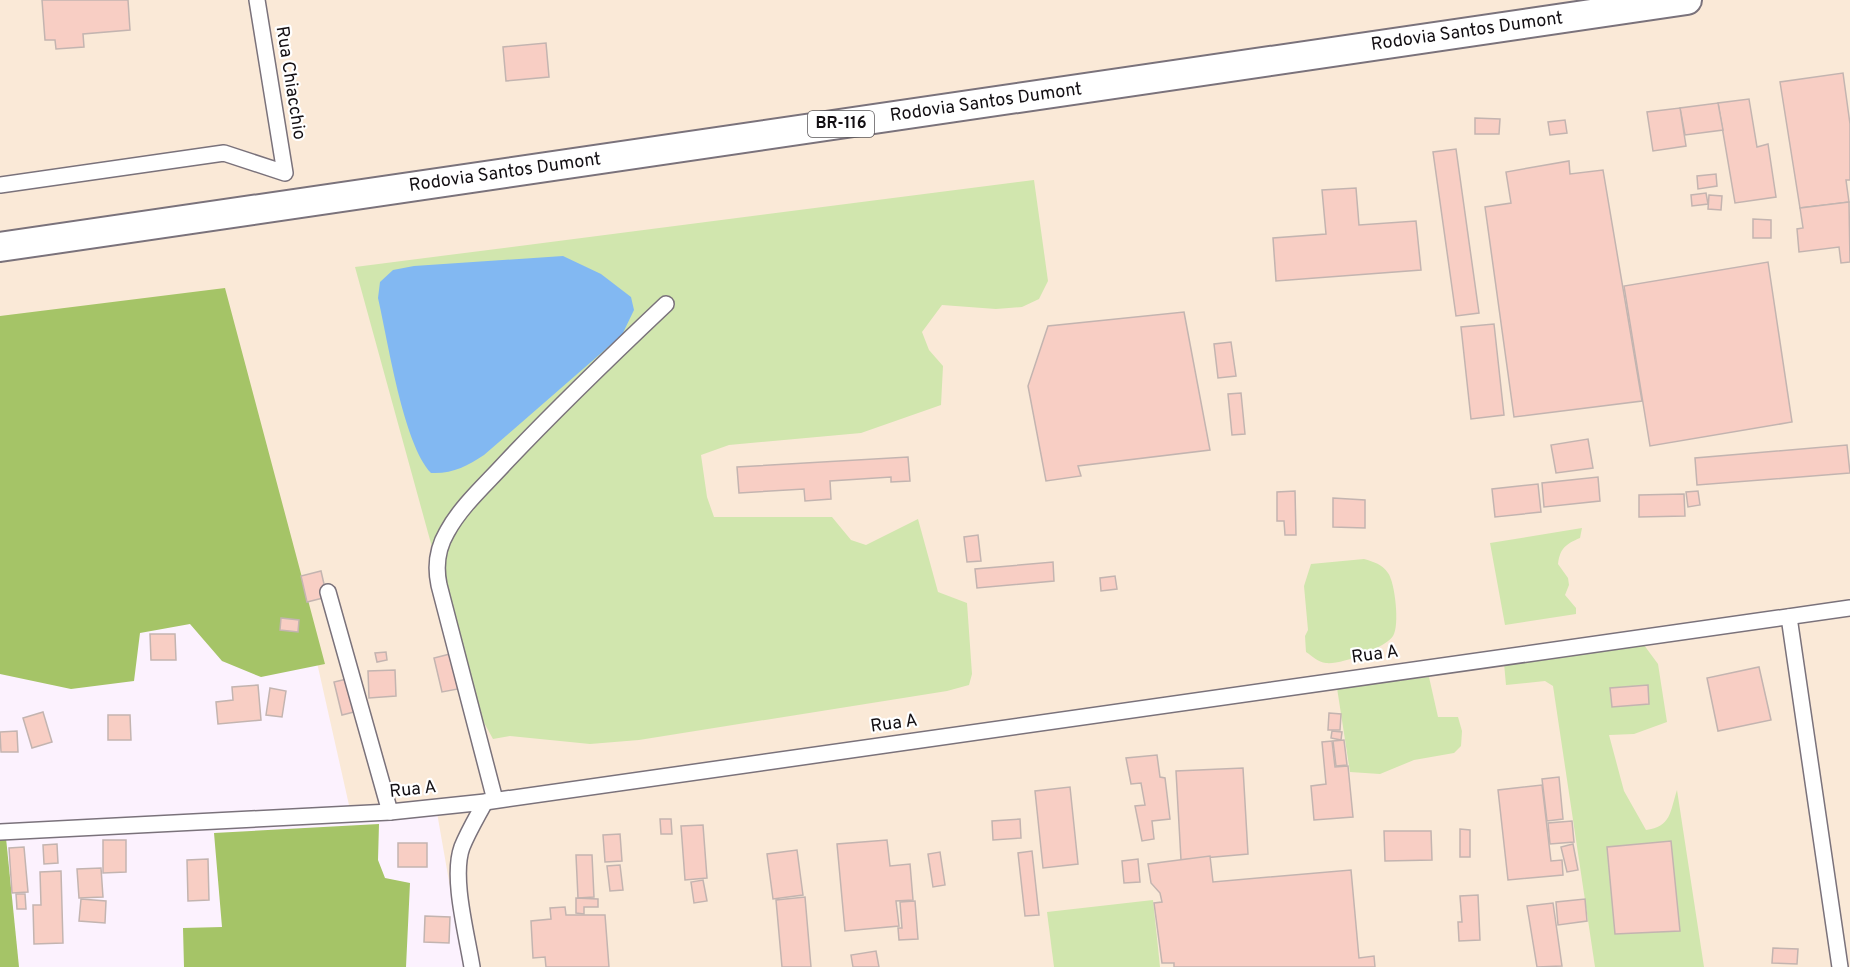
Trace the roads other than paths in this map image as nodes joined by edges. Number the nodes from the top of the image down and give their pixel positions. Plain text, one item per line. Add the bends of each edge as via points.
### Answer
1 (257, 0) edge
2 (1687, 0) edge
3 (0, 185) edge
4 (0, 247) edge
5 (666, 304) dead end
6 (327, 592) dead end
7 (1850, 608) edge
8 (1789, 617) junction
9 (490, 801) junction
10 (390, 812) junction
11 (0, 832) edge
12 (472, 967) edge
13 (1840, 967) edge

1 - 3 street, Rua Chiacchio via 285,173 224,153
2 - 4 highway, Rodovia Santos Dumont / BR-116
5 - 9 street via 572,392 471,500 440,547 436,569 439,585
6 - 10 street
7 - 8 street, Rua A
8 - 9 street, Rua A
8 - 13 street
9 - 10 street, Rua A
9 - 12 street via 462,847 459,860
10 - 11 street, Rua A

